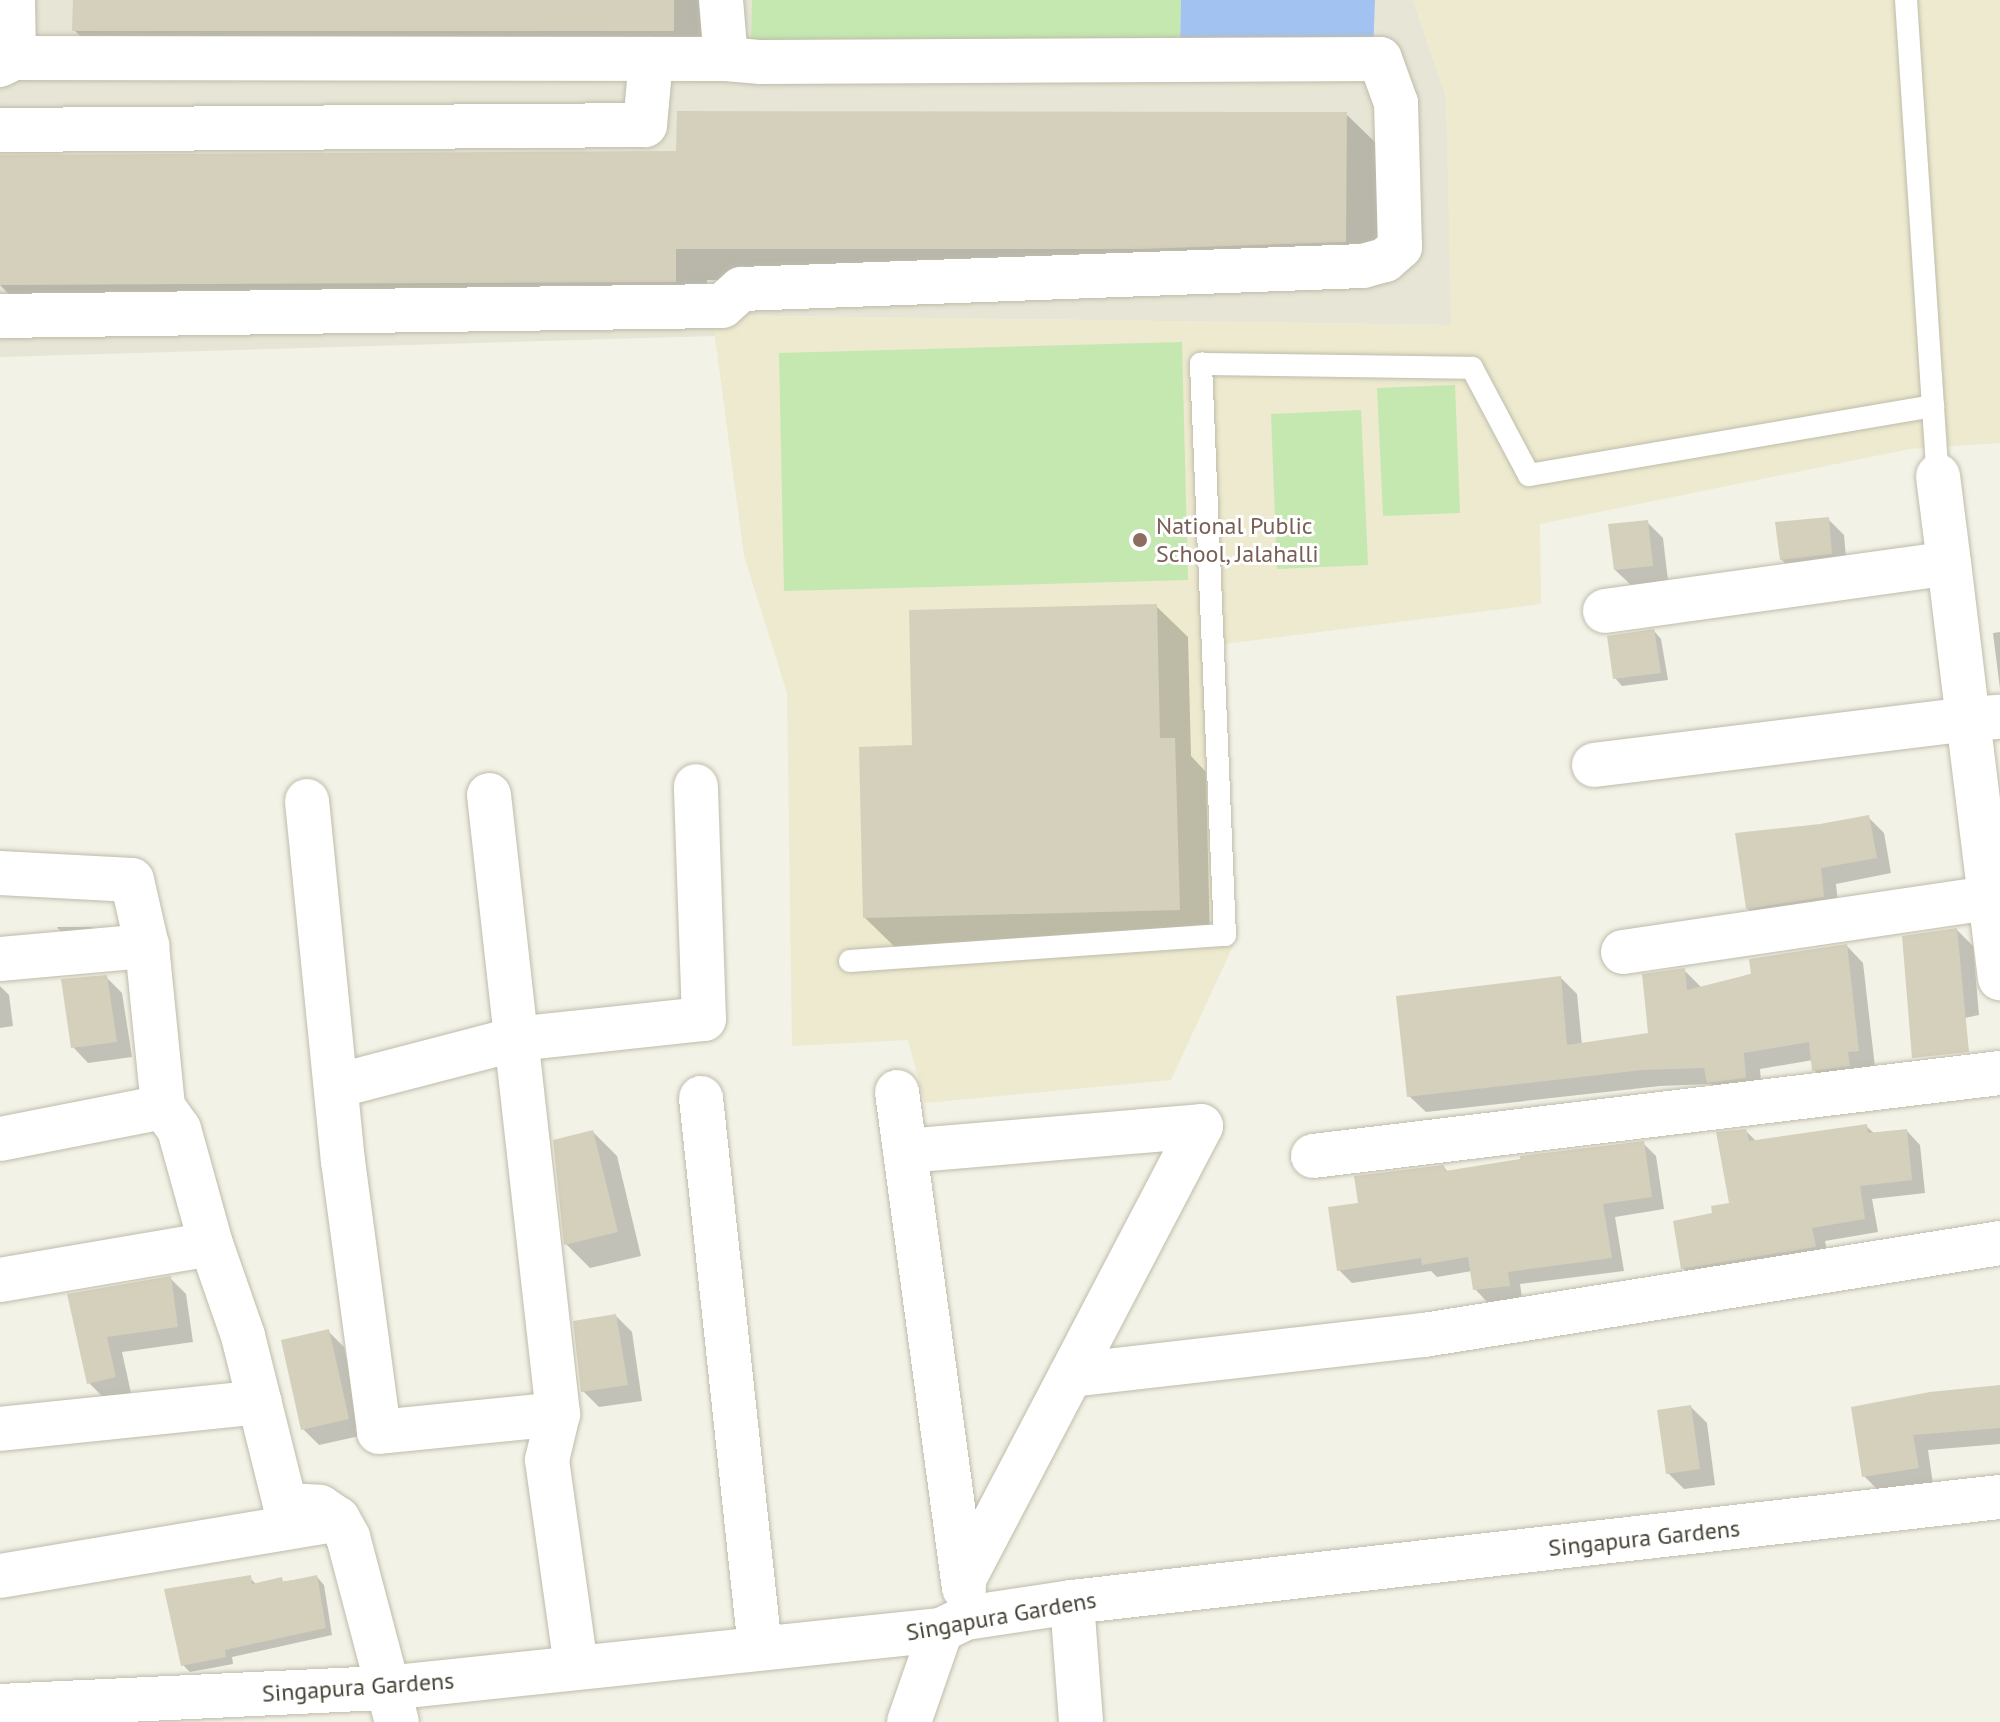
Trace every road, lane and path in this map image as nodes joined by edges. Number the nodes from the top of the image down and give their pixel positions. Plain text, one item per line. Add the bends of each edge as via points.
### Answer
1 (13, 0) edge
2 (721, 0) edge
3 (1906, 0) edge
4 (651, 59) junction
5 (726, 59) junction
6 (7, 62) edge
7 (0, 130) edge
8 (0, 316) edge
9 (1933, 406) junction
10 (1938, 476) joint
11 (1949, 563) junction
12 (1605, 611) dead end
13 (1984, 718) edge
14 (1594, 765) dead end
15 (696, 786) dead end
16 (489, 795) dead end
17 (307, 801) dead end
18 (0, 873) edge
19 (1990, 898) junction
20 (147, 946) junction
21 (1623, 952) dead end
22 (0, 959) edge
23 (850, 961) dead end
24 (2000, 978) edge
25 (516, 1039) junction
26 (2000, 1073) edge
27 (336, 1086) junction
28 (897, 1092) dead end
29 (701, 1098) dead end
30 (163, 1107) junction
31 (0, 1139) edge
32 (905, 1151) junction
33 (1313, 1156) dead end
34 (2000, 1243) edge
35 (211, 1244) junction
36 (0, 1280) edge
37 (1071, 1375) junction
38 (260, 1402) junction
39 (558, 1414) junction
40 (0, 1429) edge
41 (2000, 1497) edge
42 (338, 1519) junction
43 (0, 1576) edge
44 (1072, 1602) junction
45 (957, 1609) junction
46 (760, 1648) junction
47 (576, 1667) junction
48 (392, 1705) edge
49 (0, 1706) edge
50 (909, 1722) edge
51 (1081, 1722) edge

1 - 6 street
2 - 5 street
3 - 9 lane
4 - 5 street
4 - 6 street
4 - 7 street via 645,125
5 - 8 street via 1380,59 1396,103 1400,247 1385,260 1363,266 741,289 722,306
9 - 10 lane
9 - 23 lane via 1529,475 1472,368 1201,364 1225,935
10 - 11 street
11 - 12 street
11 - 13 street
13 - 14 street
13 - 19 street
15 - 25 street via 704,1019
16 - 25 street
17 - 27 street
18 - 20 street via 132,880
19 - 21 street
19 - 24 street
20 - 22 street
20 - 30 street
25 - 27 street
25 - 39 street
26 - 33 street
27 - 39 street via 379,1432
28 - 32 street
29 - 46 street
30 - 31 street
30 - 35 street via 179,1129
32 - 37 street via 1201,1126
32 - 45 street
34 - 37 street via 1424,1335
35 - 36 street
35 - 38 street
37 - 45 street
38 - 40 street
38 - 42 street via 285,1505 320,1507
39 - 47 street via 547,1460
41 - 44 street, Singapura Gardens
42 - 43 street
42 - 48 street via 348,1537
44 - 45 street, Singapura Gardens
44 - 51 street
45 - 46 street, Singapura Gardens
45 - 50 street
46 - 47 street, Singapura Gardens
47 - 48 street, Singapura Gardens
48 - 49 street, Singapura Gardens

